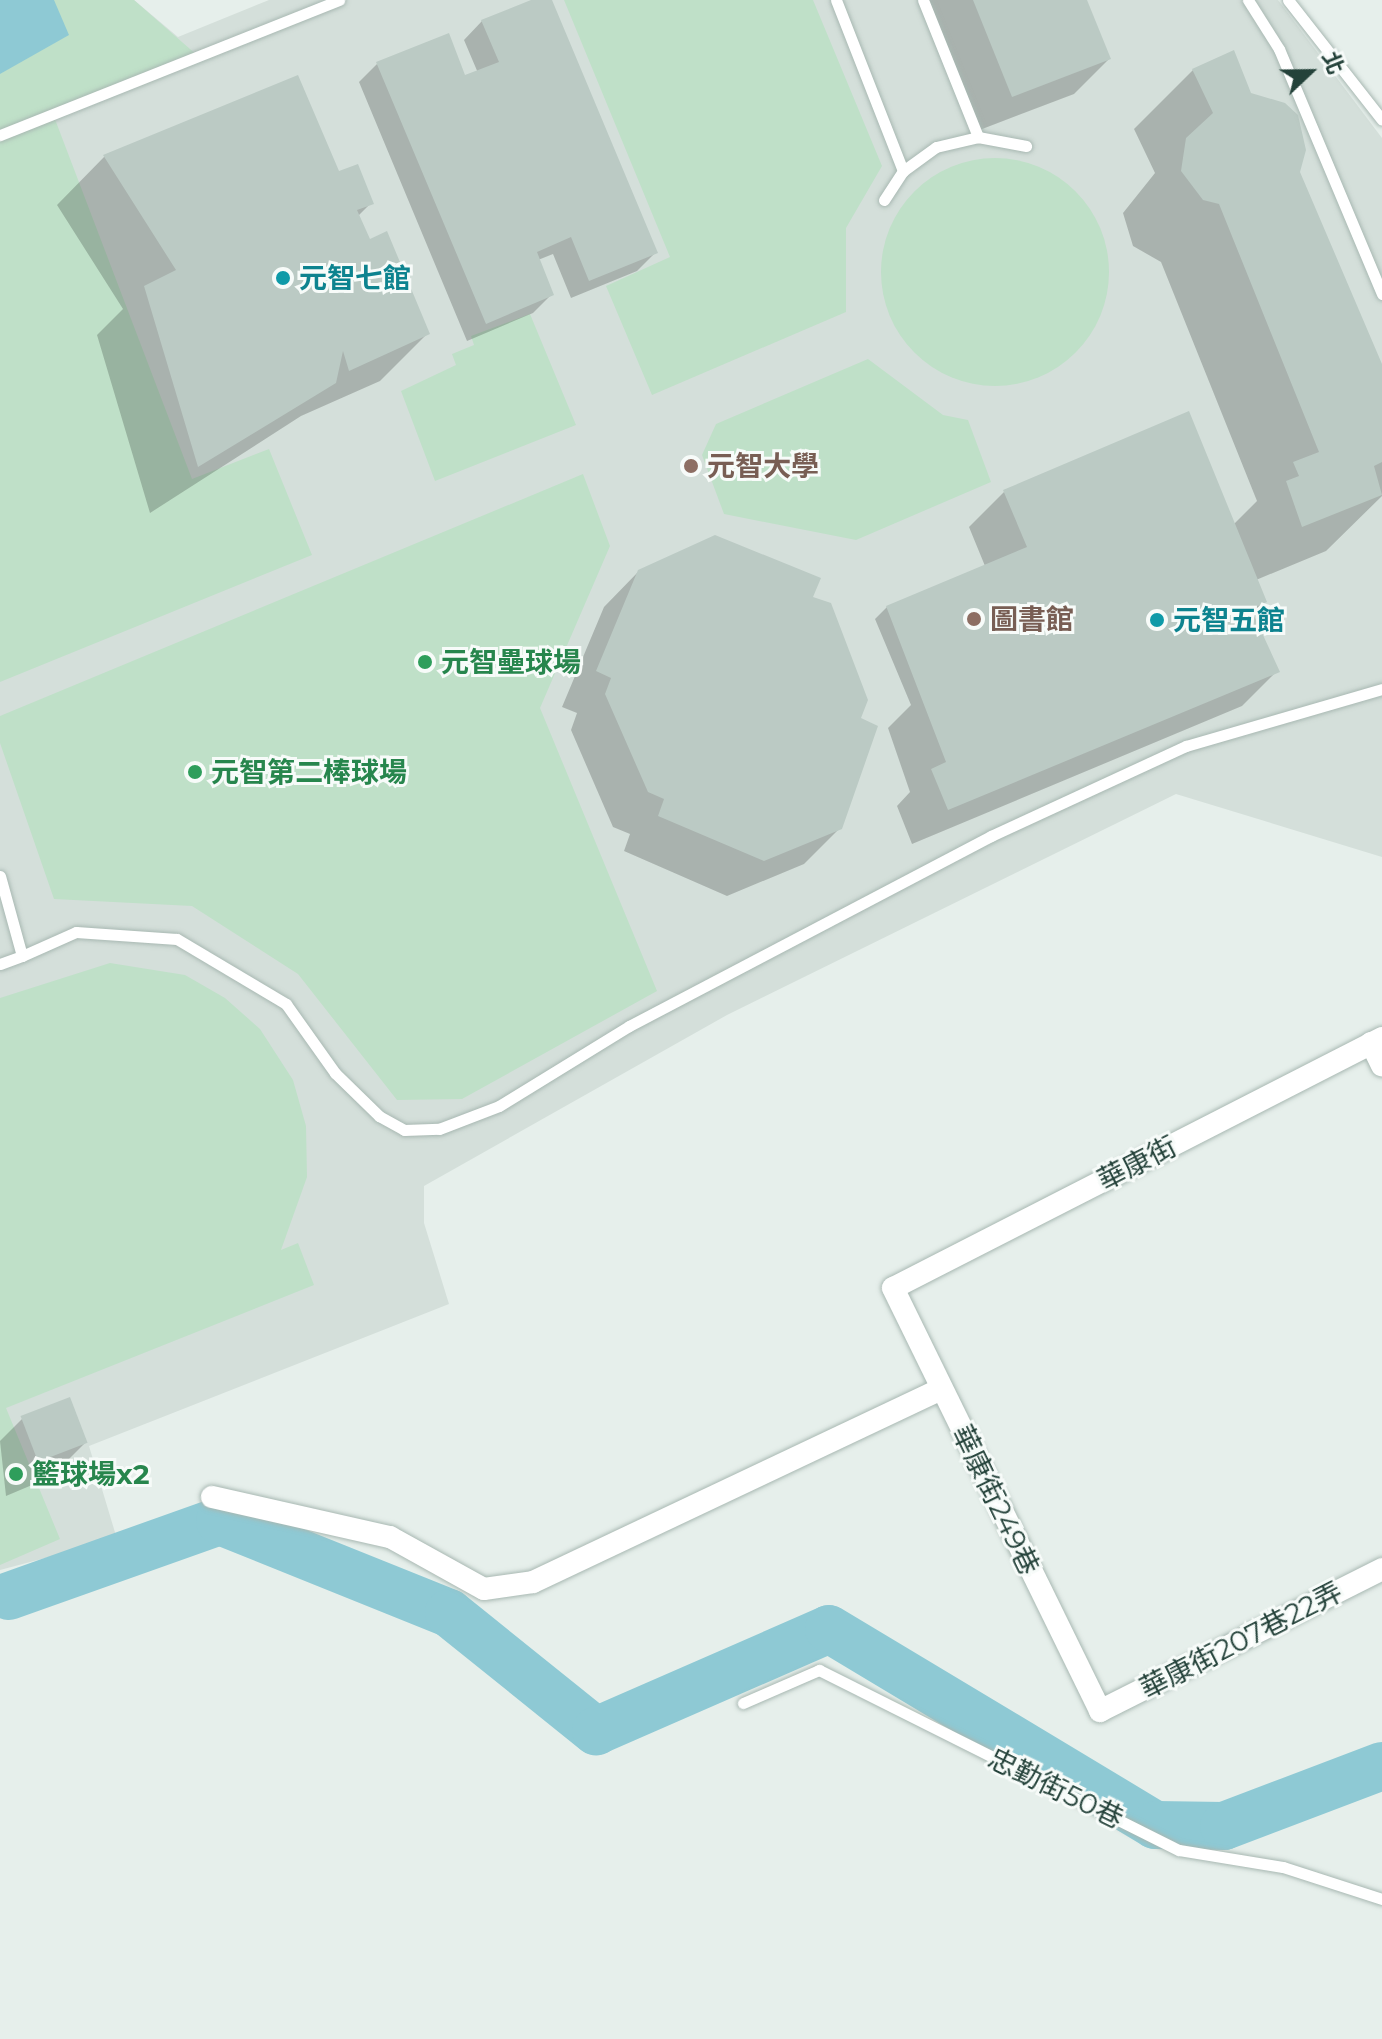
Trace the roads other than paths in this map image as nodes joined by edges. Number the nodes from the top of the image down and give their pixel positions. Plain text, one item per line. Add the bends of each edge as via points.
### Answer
1 (339, 0) edge
2 (836, 0) edge
3 (923, 0) edge
4 (1248, 0) edge
5 (1288, 0) edge
6 (1382, 120) edge
7 (0, 135) edge
8 (978, 137) junction
9 (1026, 146) dead end
10 (903, 171) junction
11 (884, 200) dead end
12 (1382, 294) edge
13 (1382, 689) edge
14 (0, 876) edge
15 (22, 956) junction
16 (0, 964) edge
17 (1376, 1040) edge
18 (1382, 1066) edge
19 (893, 1288) joint
20 (941, 1389) junction
21 (212, 1497) dead end
22 (1382, 1569) edge
23 (743, 1703) dead end
24 (1100, 1711) joint
25 (1382, 1899) edge

1 - 7 lane
2 - 10 lane
3 - 8 lane
4 - 12 lane via 1279,49
5 - 6 lane
8 - 9 lane
8 - 10 lane via 936,147
10 - 11 lane
13 - 15 lane via 1186,746 1005,830 629,1026 499,1106 439,1129 404,1130 379,1116 335,1073 286,1004 177,939 76,932
14 - 15 lane
15 - 16 lane
17 - 18 street
17 - 19 street, 華康街
19 - 20 street, 華康街249巷
20 - 21 street via 533,1582 484,1589 390,1537
20 - 24 street, 華康街249巷
22 - 24 street, 華康街207巷22弄
23 - 25 lane, 忠勤街50巷 via 819,1670 1179,1850 1283,1867

